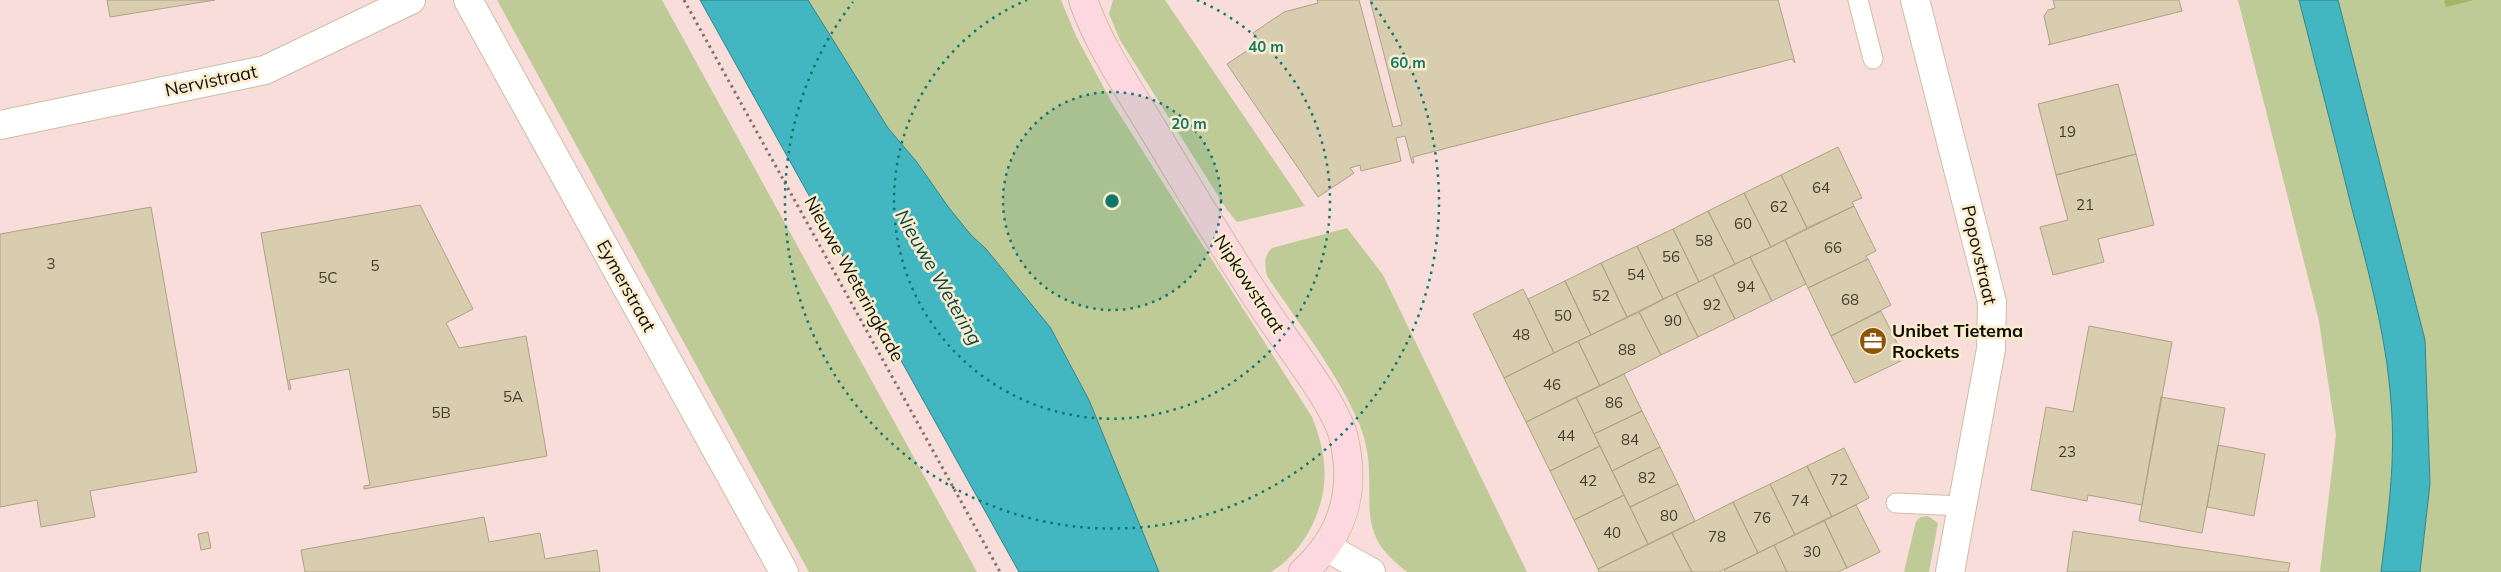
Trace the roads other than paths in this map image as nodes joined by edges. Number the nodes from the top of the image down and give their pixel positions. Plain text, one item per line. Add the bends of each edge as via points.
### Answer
1 (410, 0) edge
2 (468, 0) edge
3 (1082, 0) edge
4 (1858, 0) edge
5 (1914, 0) edge
6 (1873, 60) dead end
7 (0, 125) edge
8 (1896, 503) dead end
9 (1962, 506) junction
10 (1326, 547) junction
11 (784, 572) edge
12 (1302, 572) edge
13 (1370, 572) edge
14 (1950, 572) edge

1 - 7 street, Nervistraat via 265,70
2 - 11 street, Eymerstraat
3 - 10 street, Nipkowstraat via 1116,69 1331,411 1344,437 1349,492 1340,521
4 - 6 lane
5 - 9 street, Popovstraat via 1992,302 1991,349
8 - 9 lane
9 - 14 street, Popovstraat
10 - 12 street, Nipkowstraat
10 - 13 street

